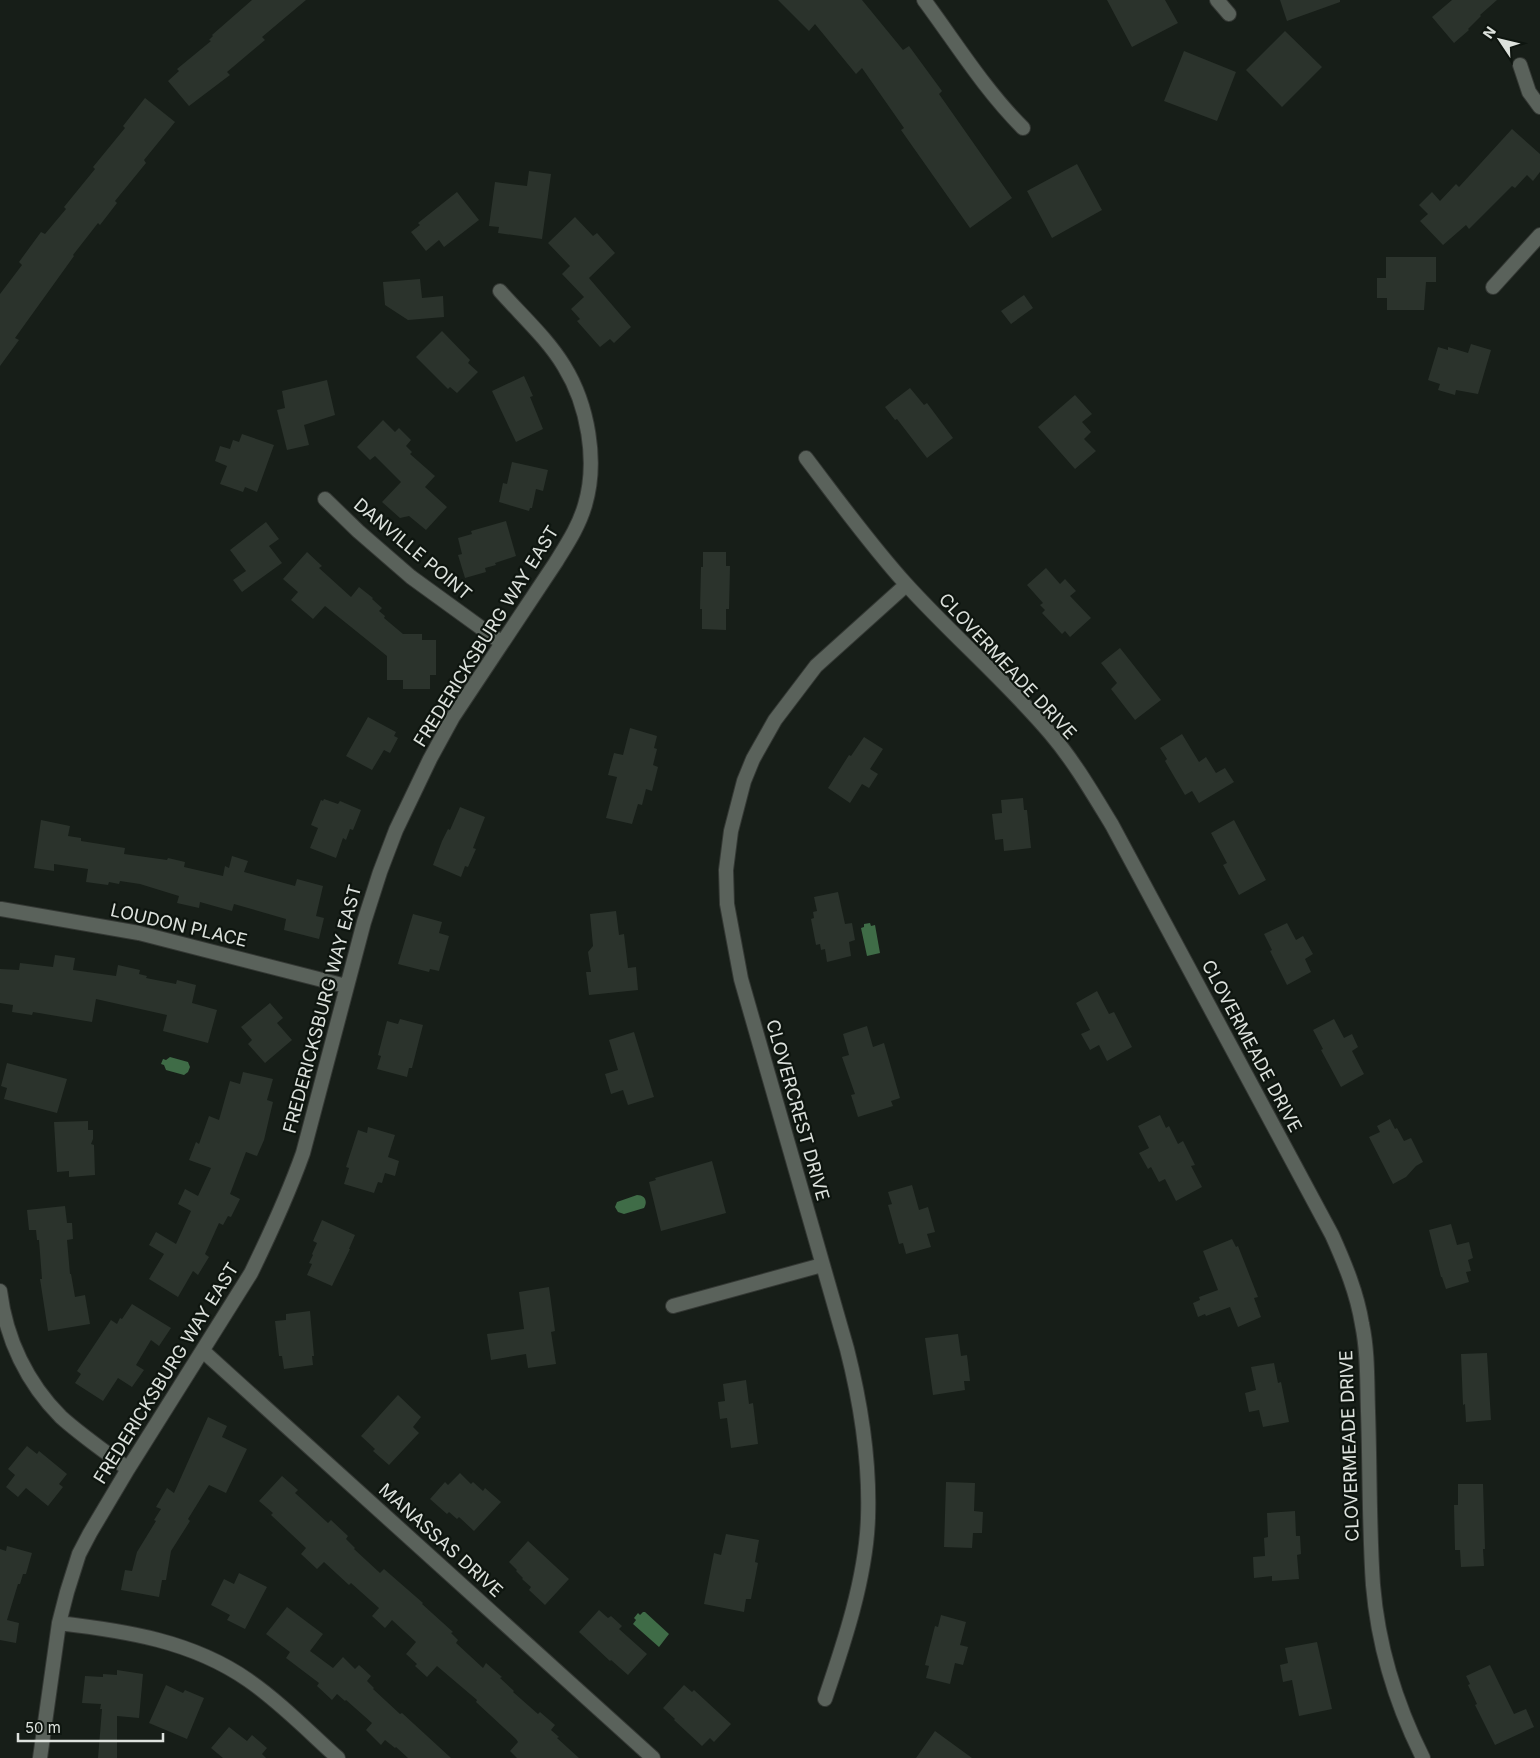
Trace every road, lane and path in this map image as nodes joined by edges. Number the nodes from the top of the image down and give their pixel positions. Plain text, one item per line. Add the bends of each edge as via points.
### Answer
1 (924, 0) edge
2 (1217, 0) edge
3 (1229, 14) dead end
4 (1520, 65) dead end
5 (1540, 107) edge
6 (1023, 128) dead end
7 (1540, 236) edge
8 (1493, 287) dead end
9 (500, 291) dead end
10 (806, 458) dead end
11 (326, 499) dead end
12 (906, 585) junction
13 (502, 643) junction
14 (1, 909) dead end
15 (346, 986) junction
16 (822, 1265) junction
17 (0, 1292) edge
18 (673, 1306) dead end
19 (203, 1351) junction
20 (128, 1469) junction
21 (59, 1623) junction
22 (825, 1699) dead end
23 (40, 1758) edge
24 (338, 1758) edge
25 (653, 1758) edge
26 (1423, 1758) edge

1 - 6 street via 985,86
2 - 3 street
4 - 5 street via 1529,92
7 - 8 street
9 - 13 street, FREDERICKSBURG WAY EAST via 547,343 570,376 584,416 590,460 587,499 572,537
10 - 12 street, CLOVERMEADE DRIVE
11 - 13 street, DANVILLE POINT via 412,577
12 - 16 street, CLOVERCREST DRIVE via 816,666 774,720 744,781 728,855 727,904 740,975
12 - 26 street, CLOVERMEADE DRIVE via 1051,734 1087,784 1296,1166 1341,1256 1365,1337 1371,1545 1378,1622 1399,1701
13 - 15 street, FREDERICKSBURG WAY EAST via 453,718 418,782 380,872
14 - 15 street, LOUDON PLACE via 139,933
15 - 19 street, FREDERICKSBURG WAY EAST via 294,1179 251,1273
16 - 18 street
16 - 22 street, CLOVERCREST DRIVE via 855,1378 865,1442 868,1506 858,1585
17 - 20 street via 7,1327 28,1375 62,1418
19 - 20 street, FREDERICKSBURG WAY EAST
19 - 25 street, MANASSAS DRIVE
20 - 21 street, FREDERICKSBURG WAY EAST via 79,1554
21 - 23 street, FREDERICKSBURG WAY EAST
21 - 24 street via 160,1640 206,1656 267,1694

